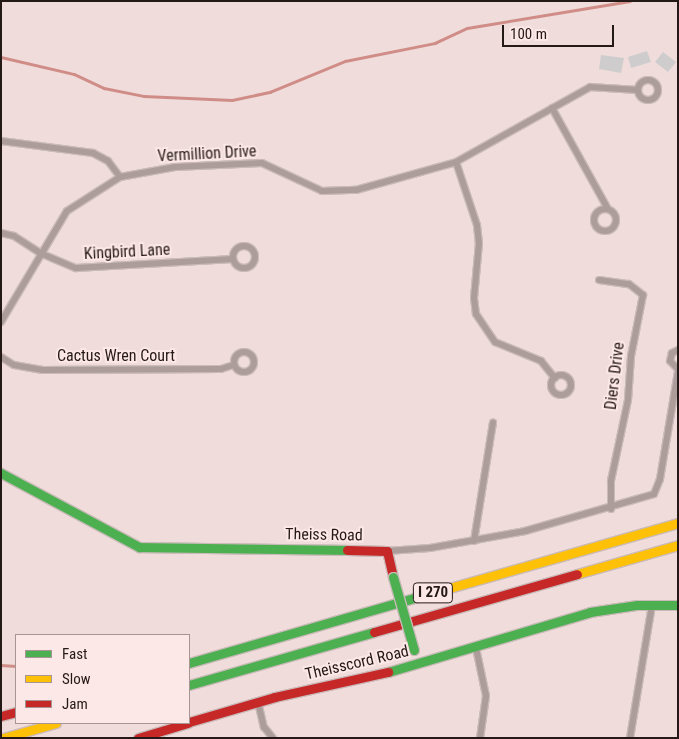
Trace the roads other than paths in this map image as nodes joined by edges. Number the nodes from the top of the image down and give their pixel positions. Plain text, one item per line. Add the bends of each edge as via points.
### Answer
1 (638, 90) dead end
2 (552, 108) junction
3 (1, 141) edge
4 (456, 162) junction
5 (120, 177) junction
6 (608, 209) dead end
7 (1, 233) edge
8 (40, 253) junction
9 (233, 259) dead end
10 (599, 280) dead end
11 (1, 322) edge
12 (678, 350) edge
13 (1, 357) edge
14 (234, 365) dead end
15 (678, 370) edge
16 (555, 378) dead end
17 (675, 412) edge
18 (493, 423) dead end
19 (1, 473) edge
20 (611, 509) junction
21 (678, 523) edge
22 (474, 541) junction
23 (678, 545) edge
24 (387, 551) junction
25 (652, 605) junction
26 (678, 606) edge
27 (476, 648) junction
28 (190, 663) edge
29 (419, 665) junction
30 (190, 685) edge
31 (258, 702) junction
32 (15, 712) edge
33 (1, 716) edge
34 (190, 722) edge
35 (52, 724) edge
36 (185, 724) edge
37 (3, 738) edge
38 (138, 738) edge
39 (273, 738) edge
40 (480, 738) edge
41 (630, 738) edge

1 - 2 street, Vermillion Drive via 590,87
2 - 4 street, Vermillion Drive
2 - 6 street
3 - 5 street via 93,153 108,161
4 - 5 street, Vermillion Drive via 337,192 322,191 262,163 175,167
4 - 16 street via 477,224 476,314 496,342 540,361
5 - 8 street, Vermillion Drive via 67,211
7 - 8 street, Kingbird Lane via 14,236
8 - 9 street, Kingbird Lane via 76,268
8 - 11 street, Vermillion Drive
10 - 20 street, Diers Drive via 629,284 643,294 631,356 628,400 611,481
12 - 15 street via 672,353 670,361
13 - 14 street, Cactus Wren Court via 14,365 44,370 222,369
15 - 17 street
17 - 20 street, Theiss Road via 657,491
18 - 22 street
19 - 24 main road, Theiss Road via 139,547
20 - 22 street, Theiss Road
21 - 28 main road, I 270
22 - 24 street, Theiss Road
23 - 30 main road, I 270
24 - 29 main road, Theisscord Road, bridge
25 - 26 main road
25 - 27 main road via 590,612
25 - 41 street
27 - 29 main road
27 - 40 street via 486,696
29 - 31 main road, Theisscord Road
31 - 34 main road, Theisscord Road
31 - 39 street via 264,727
32 - 33 main road
35 - 37 main road
36 - 38 main road, Theisscord Road

